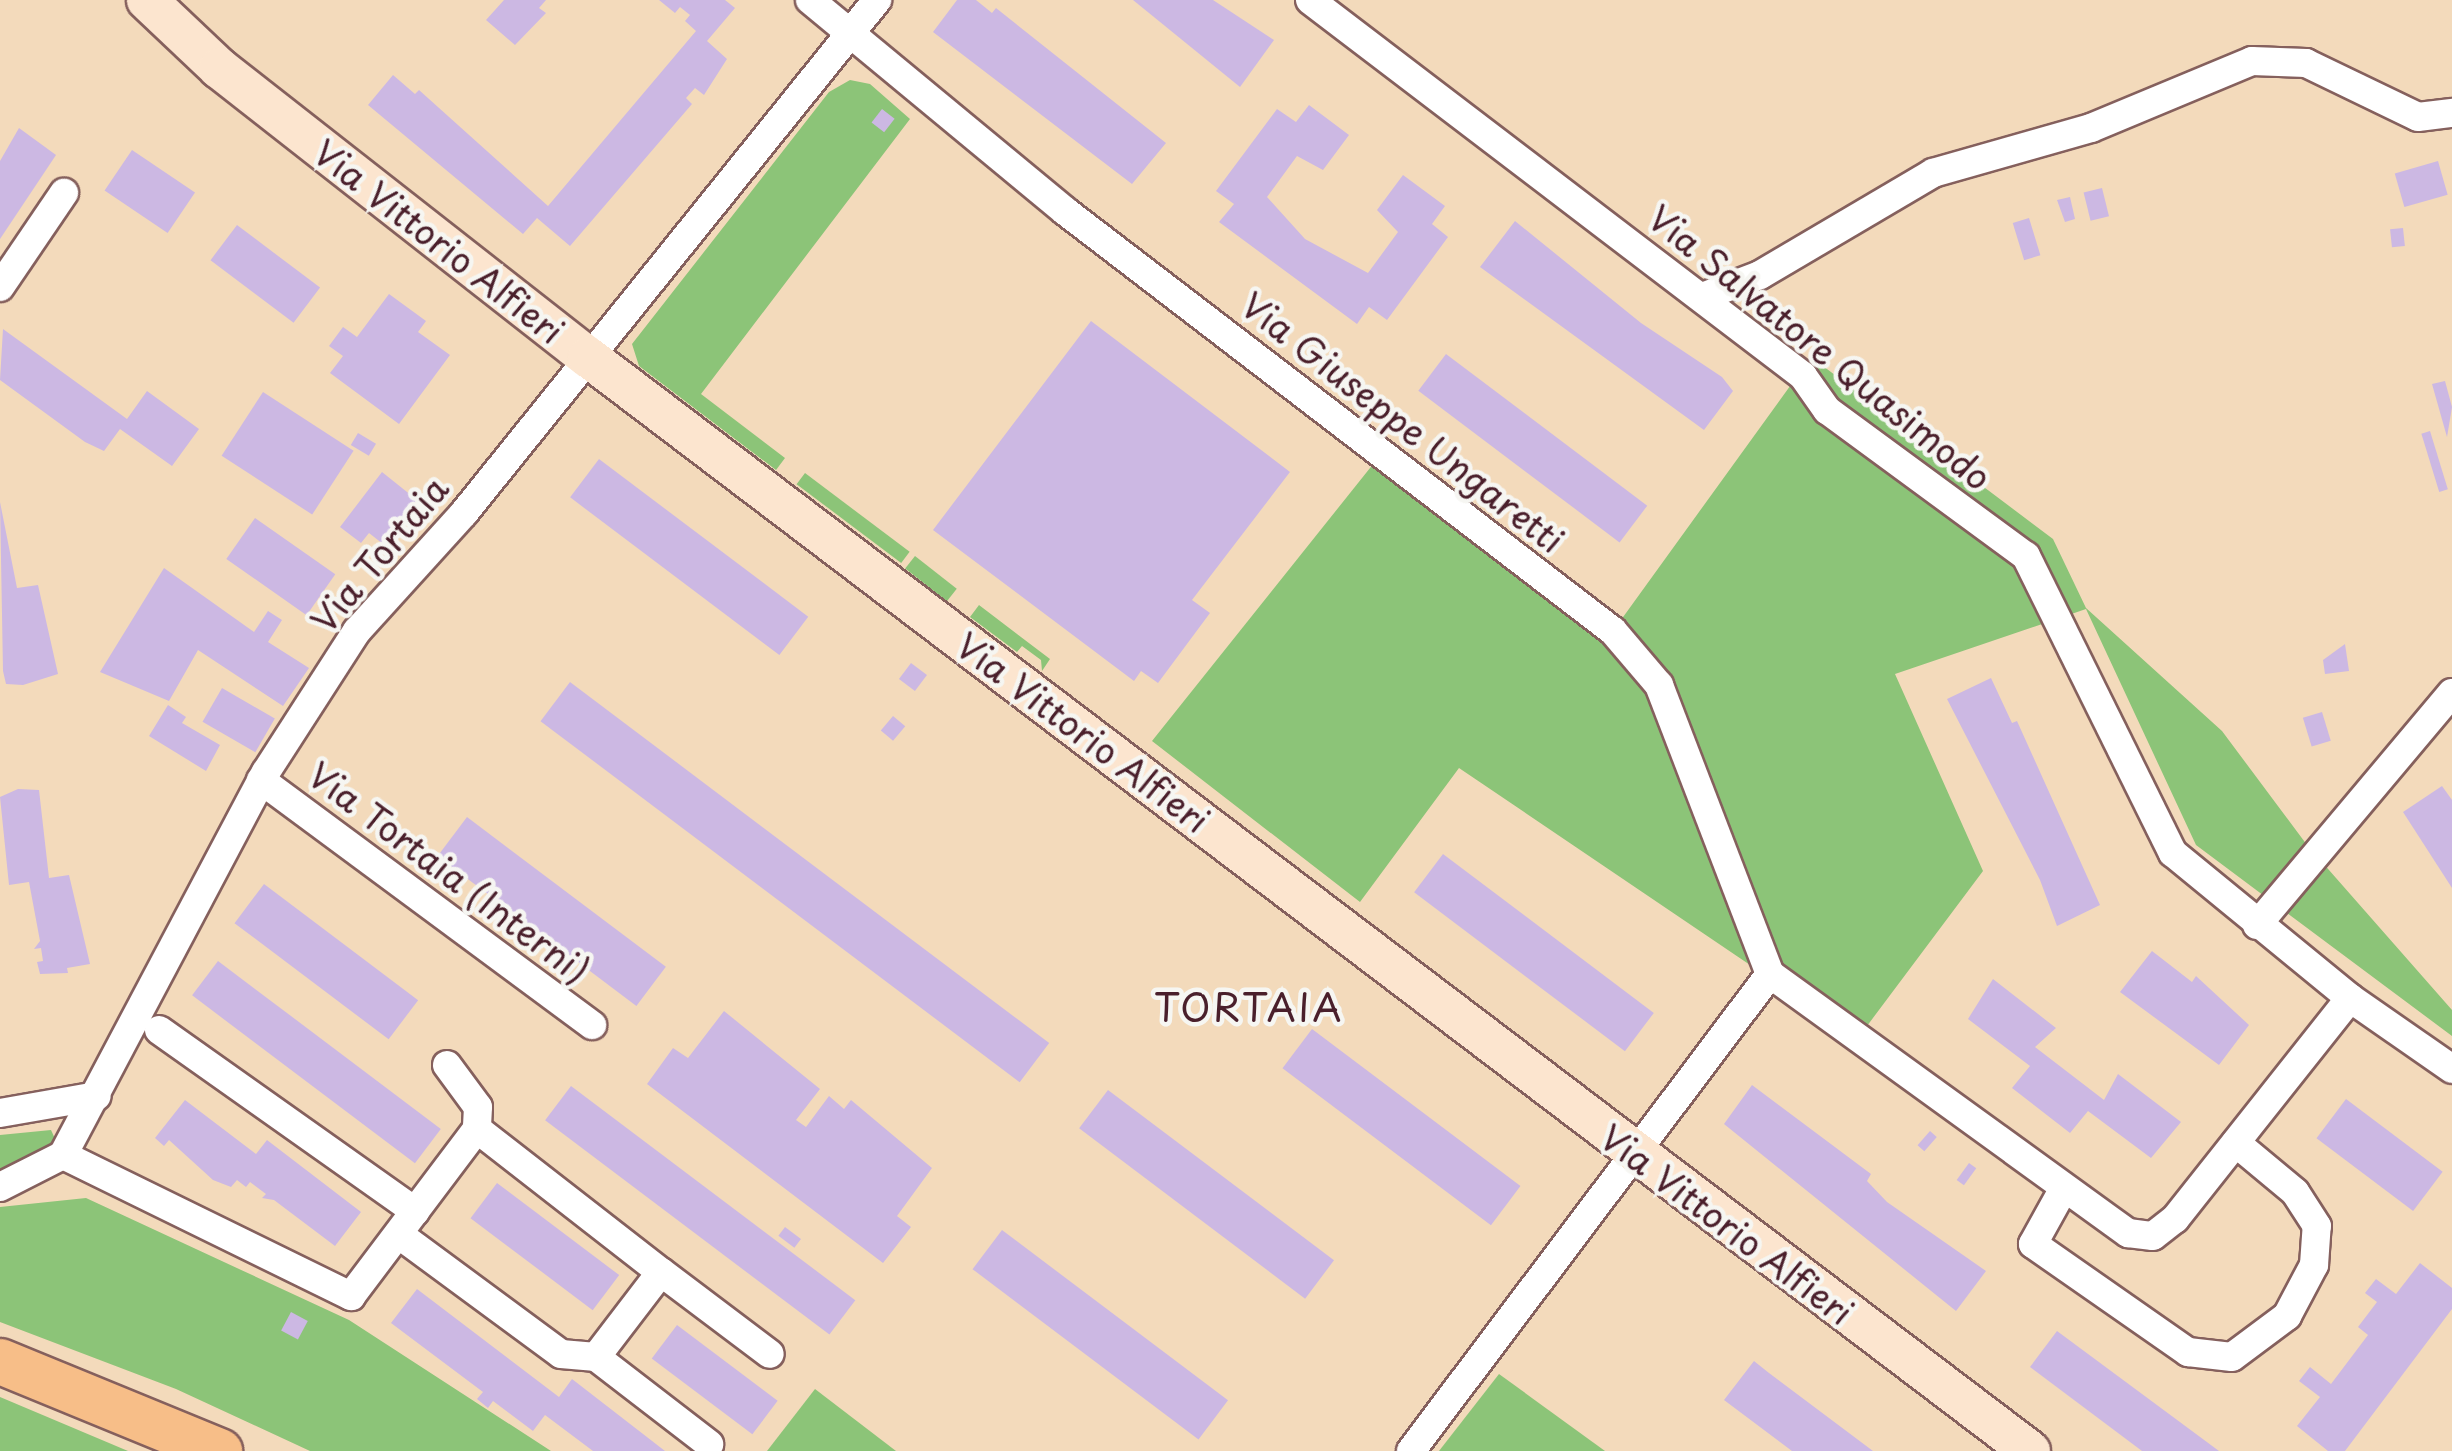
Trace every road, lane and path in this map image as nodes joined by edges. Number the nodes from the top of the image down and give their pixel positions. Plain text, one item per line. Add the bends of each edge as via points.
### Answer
1 (147, 0) edge
2 (810, 0) edge
3 (877, 0) edge
4 (1310, 0) edge
5 (850, 34) junction
6 (2452, 113) edge
7 (64, 193) dead end
8 (0, 287) edge
9 (1702, 297) junction
10 (588, 357) junction
11 (2452, 693) edge
12 (261, 780) junction
13 (2257, 925) junction
14 (1770, 974) junction
15 (2350, 998) junction
16 (592, 1025) dead end
17 (159, 1030) dead end
18 (447, 1066) dead end
19 (2452, 1069) edge
20 (97, 1096) junction
21 (0, 1113) edge
22 (477, 1129) junction
23 (2236, 1143) junction
24 (63, 1154) junction
25 (1635, 1154) junction
26 (0, 1186) edge
27 (2064, 1188) junction
28 (415, 1211) junction
29 (398, 1234) junction
30 (660, 1272) junction
31 (770, 1354) dead end
32 (596, 1357) junction
33 (0, 1361) edge
34 (709, 1444) dead end
35 (219, 1451) edge
36 (1410, 1451) edge
37 (2030, 1451) edge

1 - 10 street, Via Vittorio Alfieri via 219,68
2 - 5 street, Via Giuseppe Ungaretti
3 - 5 street, Via Tortaia
4 - 9 street, Via Salvatore Quasimodo
5 - 10 street, Via Tortaia
5 - 14 street, Via Giuseppe Ungaretti via 1066,211 1639,654 1659,684
6 - 9 street via 2418,116 2306,63 2252,60 2091,128 1933,173 1760,275
7 - 8 street
9 - 13 street, Via Salvatore Quasimodo via 1803,376 1827,410 2026,556 2172,852
10 - 12 street, Via Tortaia via 464,513 357,630
10 - 25 street, Via Vittorio Alfieri
11 - 13 street
12 - 16 street, Via Tortaia (Interni)
12 - 20 street, Via Tortaia
13 - 15 street, Via Salvatore Quasimodo
14 - 25 street
14 - 27 street
15 - 19 street, Via Salvatore Quasimodo
15 - 23 street
17 - 28 street
18 - 22 street via 478,1108
20 - 21 street
20 - 24 street, Via Tortaia
22 - 28 street
22 - 30 street
23 - 27 street via 2153,1236 2128,1233
23 - 27 street via 2295,1192 2317,1226 2314,1265 2287,1316 2232,1357 2188,1352 2033,1244
24 - 26 street
24 - 29 street via 351,1296
25 - 36 street
25 - 37 street, Via Vittorio Alfieri
28 - 29 street
29 - 32 street via 561,1354
30 - 31 street
30 - 32 street
32 - 34 street
33 - 35 main road

